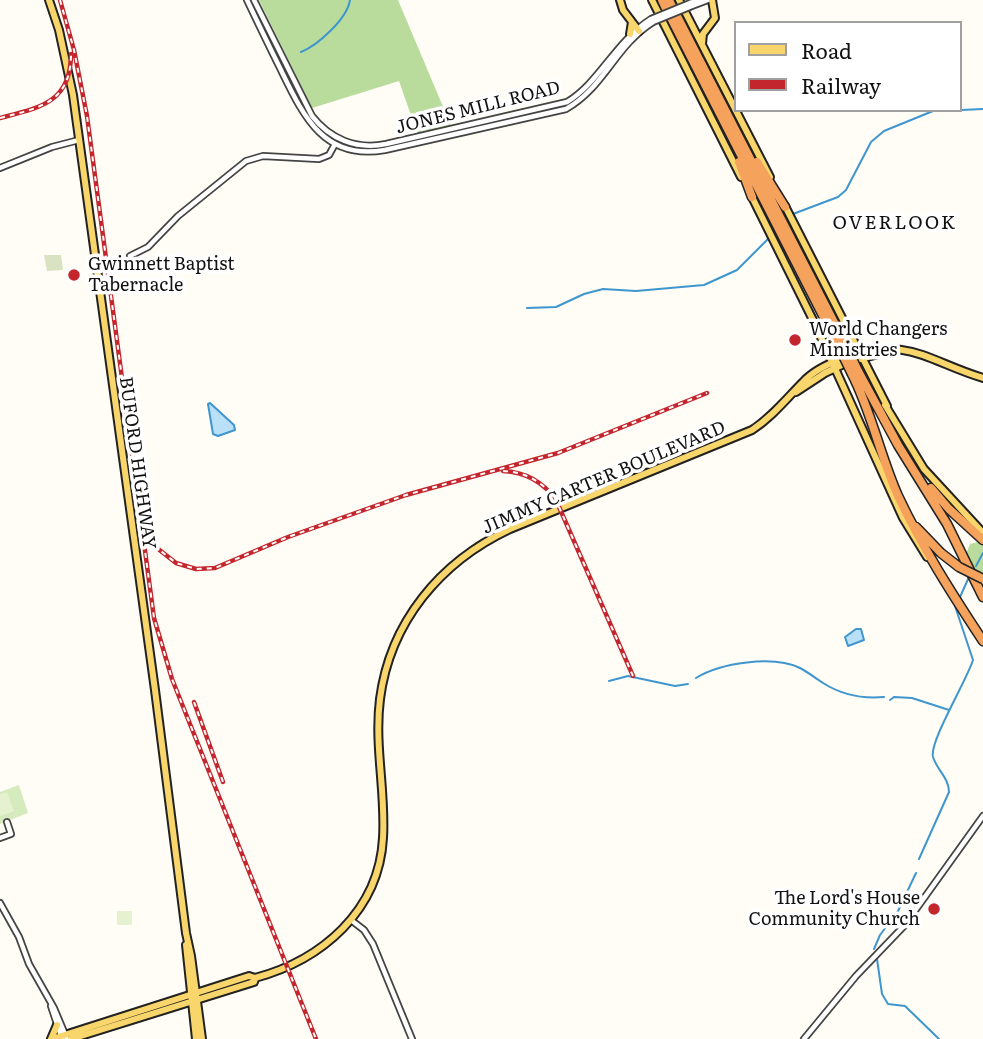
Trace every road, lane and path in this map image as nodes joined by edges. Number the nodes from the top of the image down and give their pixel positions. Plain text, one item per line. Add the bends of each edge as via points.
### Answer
1 (49, 0) edge
2 (247, 0) edge
3 (254, 0) edge
4 (620, 0) edge
5 (652, 0) edge
6 (662, 0) edge
7 (669, 0) edge
8 (679, 0) edge
9 (699, 0) edge
10 (710, 0) edge
11 (718, 0) edge
12 (691, 4) junction
13 (714, 8) junction
14 (673, 16) junction
15 (642, 24) junction
16 (694, 29) junction
17 (706, 30) junction
18 (630, 34) joint
19 (702, 46) junction
20 (618, 54) junction
21 (587, 89) junction
22 (734, 108) edge
23 (736, 112) edge
24 (728, 115) junction
25 (727, 130) junction
26 (79, 140) junction
27 (337, 141) junction
28 (0, 168) edge
29 (752, 197) junction
30 (785, 207) junction
31 (131, 256) dead end
32 (813, 320) junction
33 (839, 340) junction
34 (854, 340) junction
35 (896, 348) junction
36 (828, 353) junction
37 (881, 353) junction
38 (847, 360) junction
39 (855, 373) junction
40 (871, 373) junction
41 (983, 378) edge
42 (842, 383) junction
43 (805, 387) junction
44 (794, 393) junction
45 (887, 407) junction
46 (910, 465) junction
47 (910, 519) junction
48 (983, 533) edge
49 (983, 540) edge
50 (935, 567) junction
51 (983, 579) edge
52 (983, 597) edge
53 (983, 641) edge
54 (983, 816) edge
55 (7, 822) dead end
56 (0, 838) edge
57 (0, 903) edge
58 (351, 920) junction
59 (186, 933) junction
60 (194, 977) junction
61 (256, 978) junction
62 (211, 988) junction
63 (194, 997) junction
64 (180, 1005) junction
65 (51, 1006) junction
66 (194, 1014) junction
67 (57, 1025) junction
68 (65, 1037) edge
69 (51, 1039) edge
70 (196, 1039) edge
71 (202, 1039) edge
72 (412, 1039) edge
73 (804, 1039) edge

1 - 26 main road, BUFORD HIGHWAY via 68,67
2 - 27 street via 304,115 318,132
3 - 27 street via 307,110
4 - 15 main road via 622,10
5 - 29 main road
6 - 14 highway
7 - 14 highway
8 - 16 main road
9 - 12 street
10 - 12 street
10 - 13 main road
11 - 13 main road
12 - 15 street, bridge
13 - 17 main road via 714,20
14 - 24 highway
14 - 25 highway
15 - 18 main road
15 - 20 street, JONES MILL ROAD
15 - 20 street, JONES MILL ROAD
16 - 17 main road
16 - 19 main road
17 - 19 main road
18 - 21 street, JONES MILL ROAD
19 - 22 main road
20 - 21 street, JONES MILL ROAD
21 - 27 street, JONES MILL ROAD via 577,103 561,111 380,151 355,150
23 - 30 main road
24 - 30 highway
24 - 33 highway
25 - 29 highway
25 - 33 highway
26 - 28 street
26 - 59 main road, BUFORD HIGHWAY
27 - 31 street via 329,155 320,159 266,156 246,162 172,221 148,247
29 - 32 main road
30 - 34 main road
32 - 34 main road via 818,321 834,352
32 - 36 main road
33 - 39 highway, bridge
34 - 35 main road via 866,348
34 - 38 main road
35 - 37 main road, JIMMY CARTER BOULEVARD
35 - 38 main road, JIMMY CARTER BOULEVARD
35 - 41 main road, JIMMY CARTER BOULEVARD
36 - 38 main road
36 - 38 main road
37 - 38 main road, JIMMY CARTER BOULEVARD
37 - 40 main road via 872,363
38 - 40 main road
38 - 42 main road
38 - 42 main road
38 - 43 main road, JIMMY CARTER BOULEVARD
38 - 44 main road, JIMMY CARTER BOULEVARD via 803,383
38 - 45 main road via 864,365
39 - 46 highway
39 - 47 highway
40 - 45 main road
42 - 43 main road via 829,373
42 - 50 main road via 903,518
43 - 44 main road, JIMMY CARTER BOULEVARD
44 - 58 main road, JIMMY CARTER BOULEVARD via 743,435 492,538 457,560 427,590 395,643 383,680 379,722 381,858 367,897
45 - 48 main road via 924,469
46 - 49 highway
46 - 52 highway via 952,533
47 - 50 highway
47 - 51 highway, bridge via 935,548
50 - 53 highway
54 - 73 street via 904,926
55 - 56 street via 11,834
57 - 65 street
58 - 61 main road, JIMMY CARTER BOULEVARD via 309,956
58 - 72 street via 373,944
59 - 60 main road, BUFORD HIGHWAY
59 - 63 main road, BUFORD HIGHWAY
60 - 62 main road
60 - 63 main road, BUFORD HIGHWAY
61 - 62 main road, JIMMY CARTER BOULEVARD
61 - 63 main road, JIMMY CARTER BOULEVARD
62 - 63 main road, JIMMY CARTER BOULEVARD
63 - 64 main road, JIMMY CARTER BOULEVARD
63 - 66 main road, BUFORD HIGHWAY
63 - 68 main road, JIMMY CARTER BOULEVARD via 144,1010 131,1007 123,1016
63 - 71 main road, BUFORD HIGHWAY
64 - 66 main road
64 - 68 main road, JIMMY CARTER BOULEVARD
65 - 67 street
65 - 68 street
66 - 70 main road, BUFORD HIGHWAY
67 - 68 street
67 - 69 main road
68 - 69 main road, JIMMY CARTER BOULEVARD

